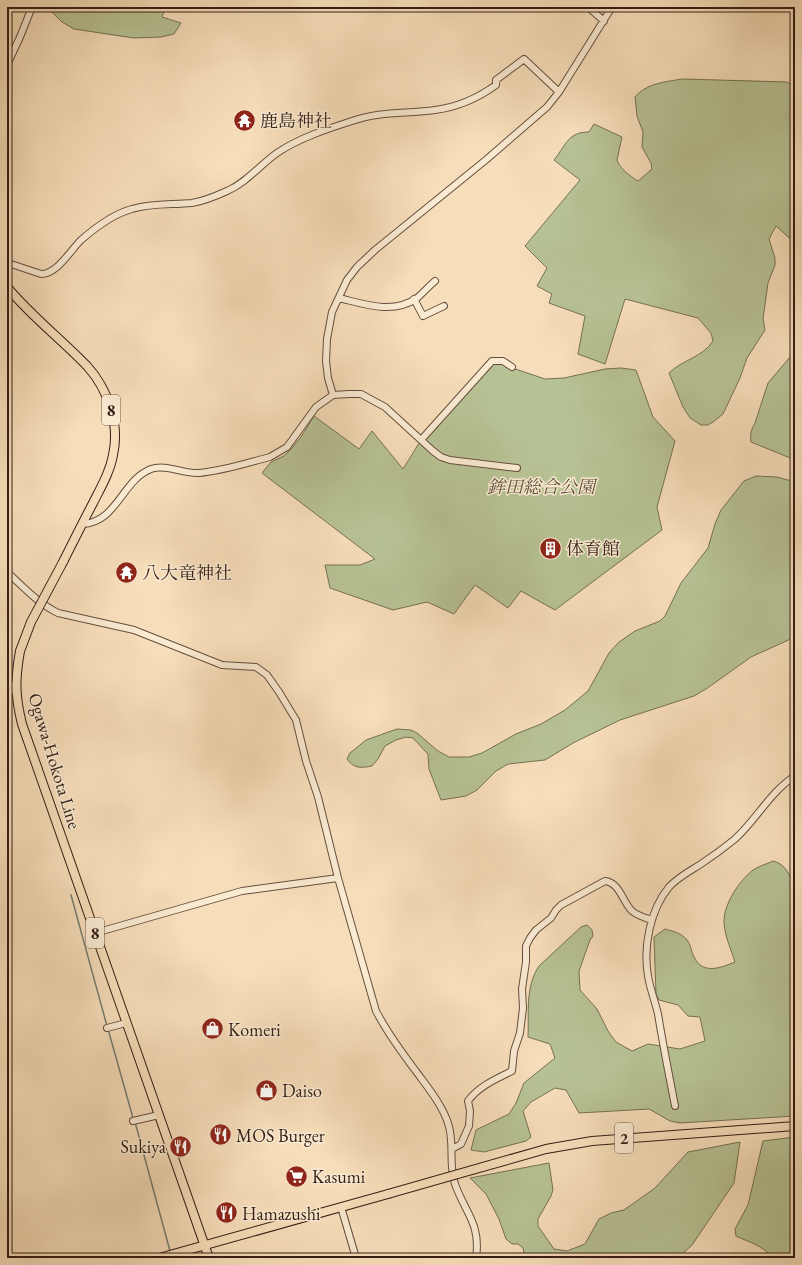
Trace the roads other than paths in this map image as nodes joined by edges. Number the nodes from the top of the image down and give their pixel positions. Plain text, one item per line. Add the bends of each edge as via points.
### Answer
1 (32, 7) edge
2 (588, 7) edge
3 (612, 7) edge
4 (604, 21) junction
5 (7, 65) edge
6 (559, 92) junction
7 (7, 264) edge
8 (435, 281) dead end
9 (7, 287) edge
10 (338, 298) junction
11 (414, 299) junction
12 (444, 306) dead end
13 (512, 367) dead end
14 (333, 395) junction
15 (421, 440) junction
16 (517, 468) dead end
17 (82, 524) junction
18 (7, 572) edge
19 (7, 678) edge
20 (16, 694) junction
21 (795, 776) edge
22 (338, 878) junction
23 (652, 920) junction
24 (95, 933) junction
25 (126, 1023) junction
26 (108, 1028) dead end
27 (675, 1106) dead end
28 (159, 1115) junction
29 (135, 1121) dead end
30 (795, 1126) edge
31 (452, 1149) junction
32 (341, 1207) junction
33 (204, 1245) junction
34 (159, 1258) edge
35 (209, 1258) edge
36 (356, 1258) edge
37 (476, 1258) edge

1 - 5 street
2 - 4 street
3 - 4 street
4 - 6 street
6 - 7 street via 524,59 496,80 496,85 467,102 436,110 385,114 351,121 290,145 241,183 222,193 192,203 140,207 125,211 98,227 73,248 57,267 44,274
6 - 10 street via 535,119 365,260 347,280
8 - 11 street
9 - 17 main road, Ogawa-Hokota Line / 8 via 87,366 110,404 114,428 114,454 108,473
10 - 11 street via 388,308
10 - 14 street via 330,318 326,350 328,378
11 - 12 street via 423,316
13 - 15 street via 503,361 492,360
14 - 15 street via 361,394 369,398 385,407
14 - 17 street via 316,407 287,447 279,453 213,472 189,473 152,469 136,478 112,509 94,522
15 - 16 street via 441,457 450,460
17 - 20 main road, Ogawa-Hokota Line / 8, bridge via 31,622 20,651
18 - 22 street via 37,601 58,613 134,630 222,665 256,667 267,675 296,720
19 - 20 street
20 - 24 main road, Ogawa-Hokota Line / 8 via 22,724
21 - 23 street via 782,785 736,838 669,887
22 - 24 street via 242,891
22 - 31 street via 376,1011 386,1030 441,1107 448,1123
23 - 27 street via 646,959 648,977 657,1008
23 - 31 street via 634,912 616,885 605,881 561,905 551,918 536,930 525,952 523,1008 512,1071 486,1084 473,1094 468,1101 469,1126 461,1144
24 - 25 main road, Ogawa-Hokota Line / 8
25 - 26 street
25 - 28 main road, Ogawa-Hokota Line / 8
28 - 29 street
28 - 33 main road, Ogawa-Hokota Line / 8
30 - 32 main road, 2, bridge via 592,1141 546,1149
31 - 37 street via 453,1177 476,1232
32 - 33 main road, 2
32 - 36 street
33 - 34 main road, 2
33 - 35 main road, Ogawa-Hokota Line / 8

